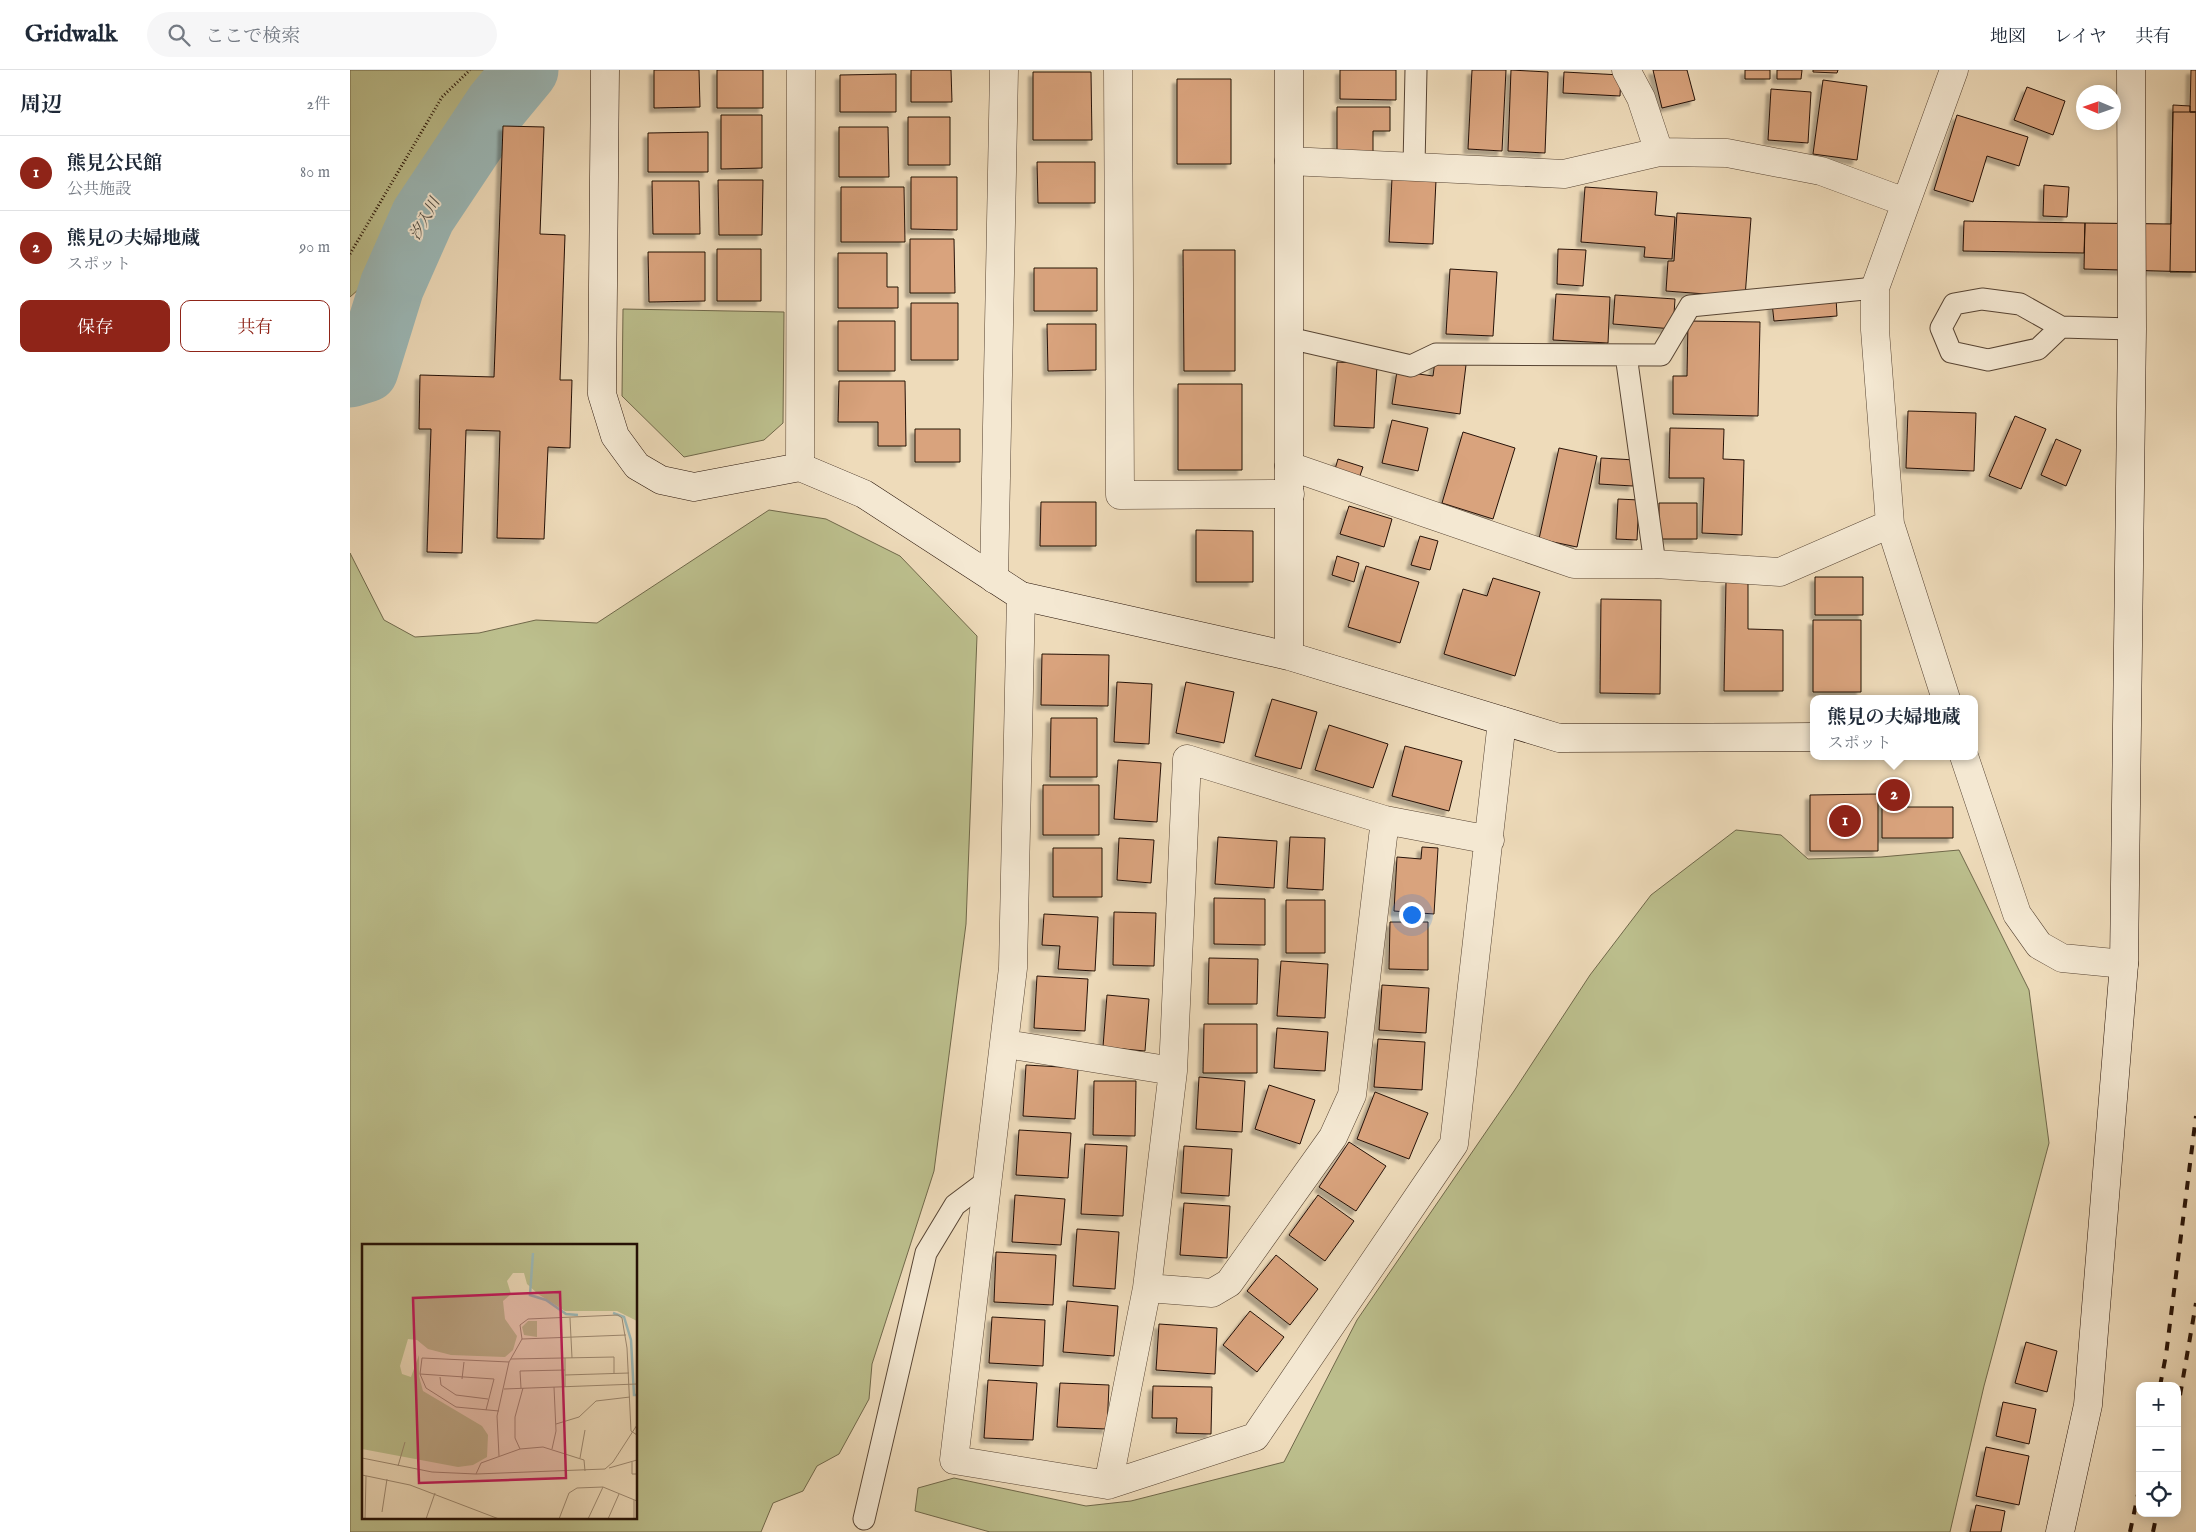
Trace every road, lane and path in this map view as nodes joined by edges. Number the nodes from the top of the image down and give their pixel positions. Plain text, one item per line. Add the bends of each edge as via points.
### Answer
1 (470, 70) edge
2 (606, 70) edge
3 (801, 70) edge
4 (1004, 70) edge
5 (1118, 70) edge
6 (1289, 70) edge
7 (1416, 70) edge
8 (1626, 70) edge
9 (1954, 70) edge
10 (2131, 70) edge
11 (1659, 152) junction
12 (1289, 161) junction
13 (1414, 166) junction
14 (1904, 202) junction
15 (350, 254) edge
16 (1875, 288) junction
17 (2062, 327) junction
18 (2132, 329) junction
19 (1289, 338) junction
20 (1626, 356) junction
21 (1289, 466) junction
22 (800, 467) junction
23 (1290, 494) junction
24 (1890, 524) junction
25 (1655, 564) junction
26 (994, 579) junction
27 (1021, 596) junction
28 (1289, 656) junction
29 (1945, 695) edge
30 (1502, 721) junction
31 (1810, 737) edge
32 (1965, 760) edge
33 (1385, 820) junction
34 (1490, 840) junction
35 (2124, 964) junction
36 (1006, 1044) junction
37 (1173, 1072) junction
38 (987, 1180) junction
39 (1147, 1288) junction
40 (1108, 1485) junction
41 (864, 1519) dead end
42 (2060, 1532) edge

1 - 15 path via 442,97
2 - 22 street via 602,394 615,436 637,466 661,480 694,488
3 - 22 street
4 - 26 street
5 - 23 street via 1120,495
6 - 12 street
7 - 13 lane
8 - 11 street via 1641,98
9 - 14 street
10 - 18 street
11 - 13 street via 1564,174
11 - 14 street via 1727,153 1821,171
12 - 13 street
12 - 19 street
14 - 16 street
16 - 20 lane via 1690,306 1661,355
16 - 24 street via 1875,330
17 - 17 lane via 2038,349 1988,360 1951,352 1941,328 1954,304 1982,299 2020,304
17 - 18 lane
18 - 35 street
19 - 20 lane via 1410,366 1436,354
19 - 21 street
20 - 25 lane
21 - 23 street
21 - 25 street via 1574,564
22 - 26 street via 864,494
23 - 28 street
24 - 25 street via 1780,572
24 - 29 street
26 - 27 street
27 - 28 street
27 - 36 street via 1014,968
28 - 30 street
30 - 31 street via 1559,738
30 - 34 street
32 - 35 street via 2017,914 2039,945 2062,958
33 - 34 street
33 - 37 street via 1187,759
33 - 39 street via 1352,1095 1333,1137 1229,1282 1212,1293
34 - 40 street via 1454,1144 1255,1436
35 - 42 street via 2088,1405
36 - 37 street
36 - 38 street
37 - 39 street
38 - 40 street via 954,1460
38 - 41 lane via 956,1206 926,1253
39 - 40 street

